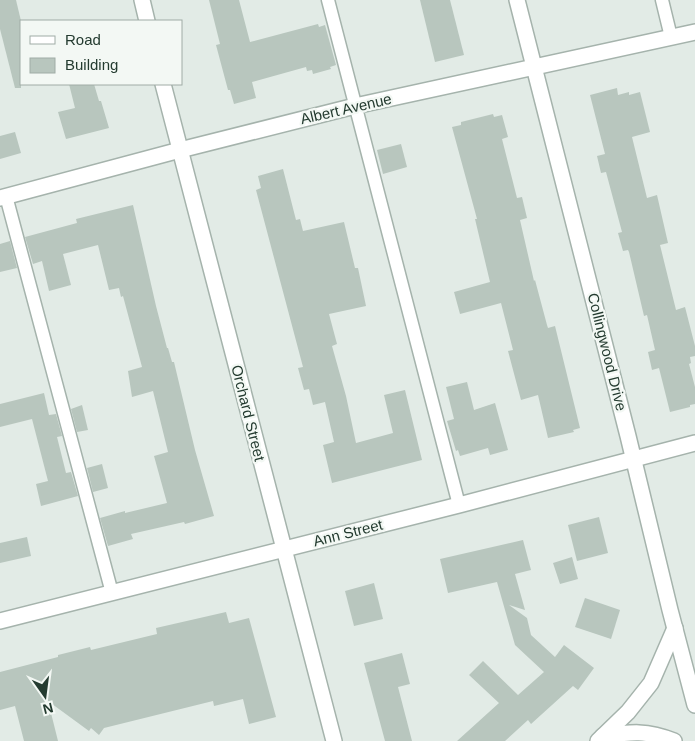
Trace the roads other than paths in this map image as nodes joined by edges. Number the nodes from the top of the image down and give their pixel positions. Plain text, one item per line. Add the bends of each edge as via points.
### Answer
1 (142, 0) edge
2 (328, 0) edge
3 (517, 0) edge
4 (662, 0) edge
5 (147, 20) edge
6 (695, 32) edge
7 (671, 37) junction
8 (534, 67) junction
9 (163, 85) edge
10 (355, 106) junction
11 (180, 150) junction
12 (3, 197) edge
13 (695, 443) edge
14 (634, 458) junction
15 (460, 505) junction
16 (283, 549) junction
17 (112, 593) junction
18 (0, 621) edge
19 (674, 628) junction
20 (695, 705) edge
21 (600, 739) edge
22 (334, 741) edge
23 (674, 741) edge

1 - 5 street
2 - 10 lane
3 - 8 street, Collingwood Drive
4 - 7 lane
6 - 7 street, Albert Avenue
7 - 8 street, Albert Avenue
8 - 10 street, Albert Avenue
8 - 14 street, Collingwood Drive
9 - 11 street, Orchard Street
10 - 11 street, Albert Avenue
10 - 15 lane
11 - 12 street, Albert Avenue
11 - 16 street, Orchard Street
12 - 17 lane
13 - 14 street, Ann Street
14 - 15 street, Ann Street
14 - 19 street, Collingwood Drive
15 - 16 street, Ann Street
16 - 17 street, Ann Street
16 - 22 street, Orchard Street
17 - 18 street, Ann Street
19 - 20 street, Collingwood Drive
19 - 21 street via 651,683 628,712
21 - 23 street via 630,732 656,734

